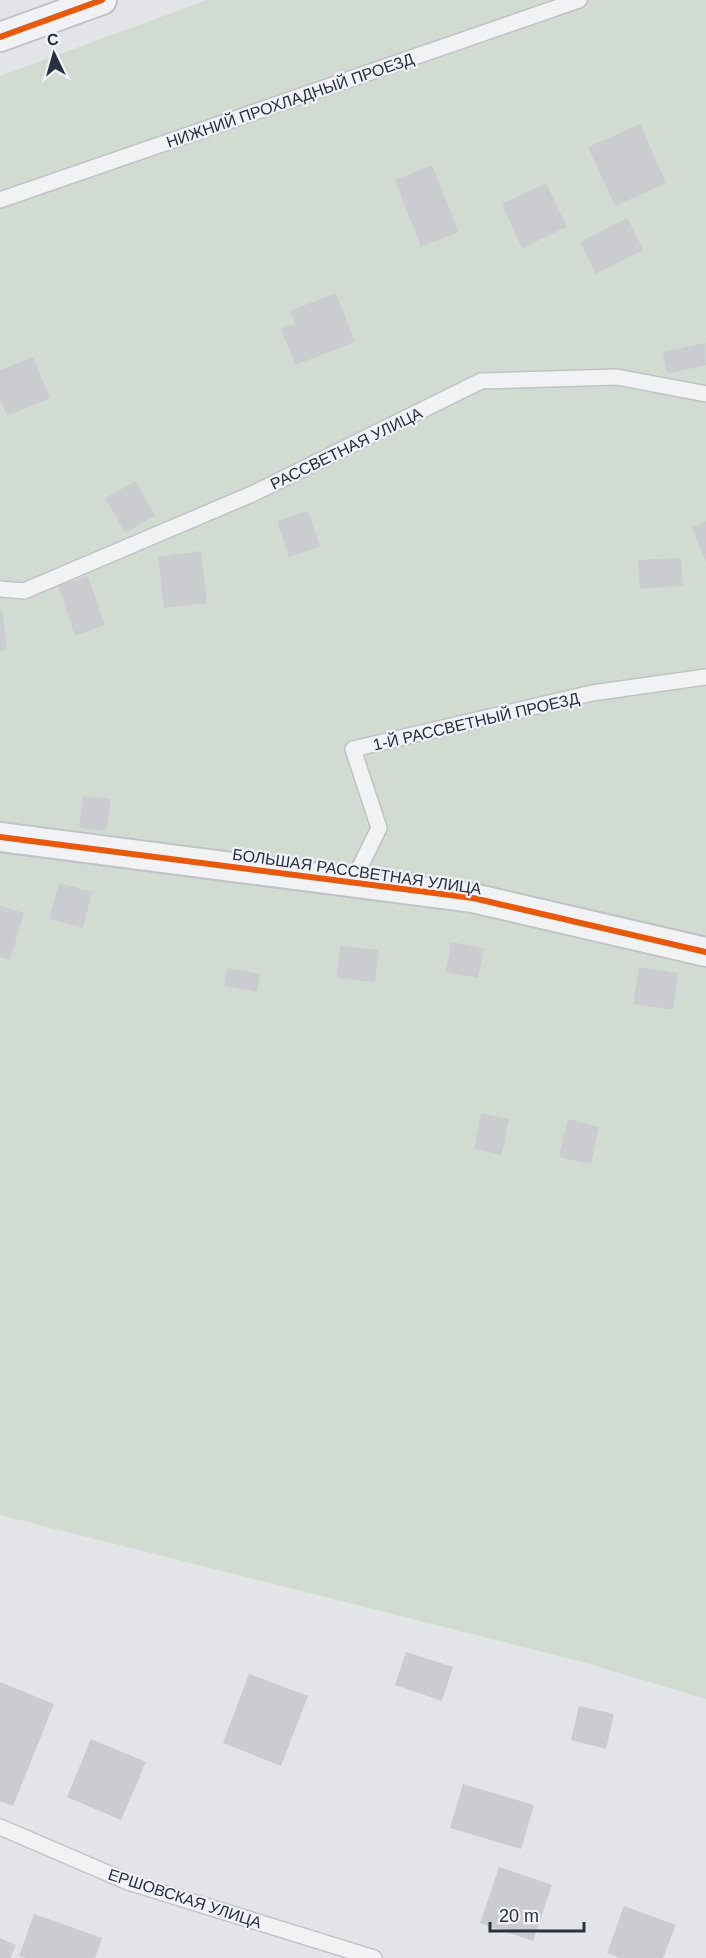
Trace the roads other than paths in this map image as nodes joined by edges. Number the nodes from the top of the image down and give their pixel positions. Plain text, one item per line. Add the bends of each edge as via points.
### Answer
1 (102, 0) edge
2 (579, 0) edge
3 (0, 37) edge
4 (0, 200) edge
5 (706, 394) edge
6 (0, 589) edge
7 (706, 677) edge
8 (0, 837) edge
9 (352, 883) junction
10 (706, 952) edge
11 (0, 1827) edge
12 (374, 1958) edge

1 - 3 street
2 - 4 lane, НИЖНИЙ ПРОХЛАДНЫЙ ПРОЕЗД
5 - 6 lane, РАССВЕТНАЯ УЛИЦА via 617,377 481,381 252,494 24,591
7 - 9 lane, 1-Й РАССВЕТНЫЙ ПРОЕЗД via 592,693 353,749 379,828
8 - 9 street, БОЛЬШАЯ РАССВЕТНАЯ УЛИЦА
9 - 10 street, БОЛЬШАЯ РАССВЕТНАЯ УЛИЦА via 473,898
11 - 12 lane, ЕРШОВСКАЯ УЛИЦА via 128,1882

